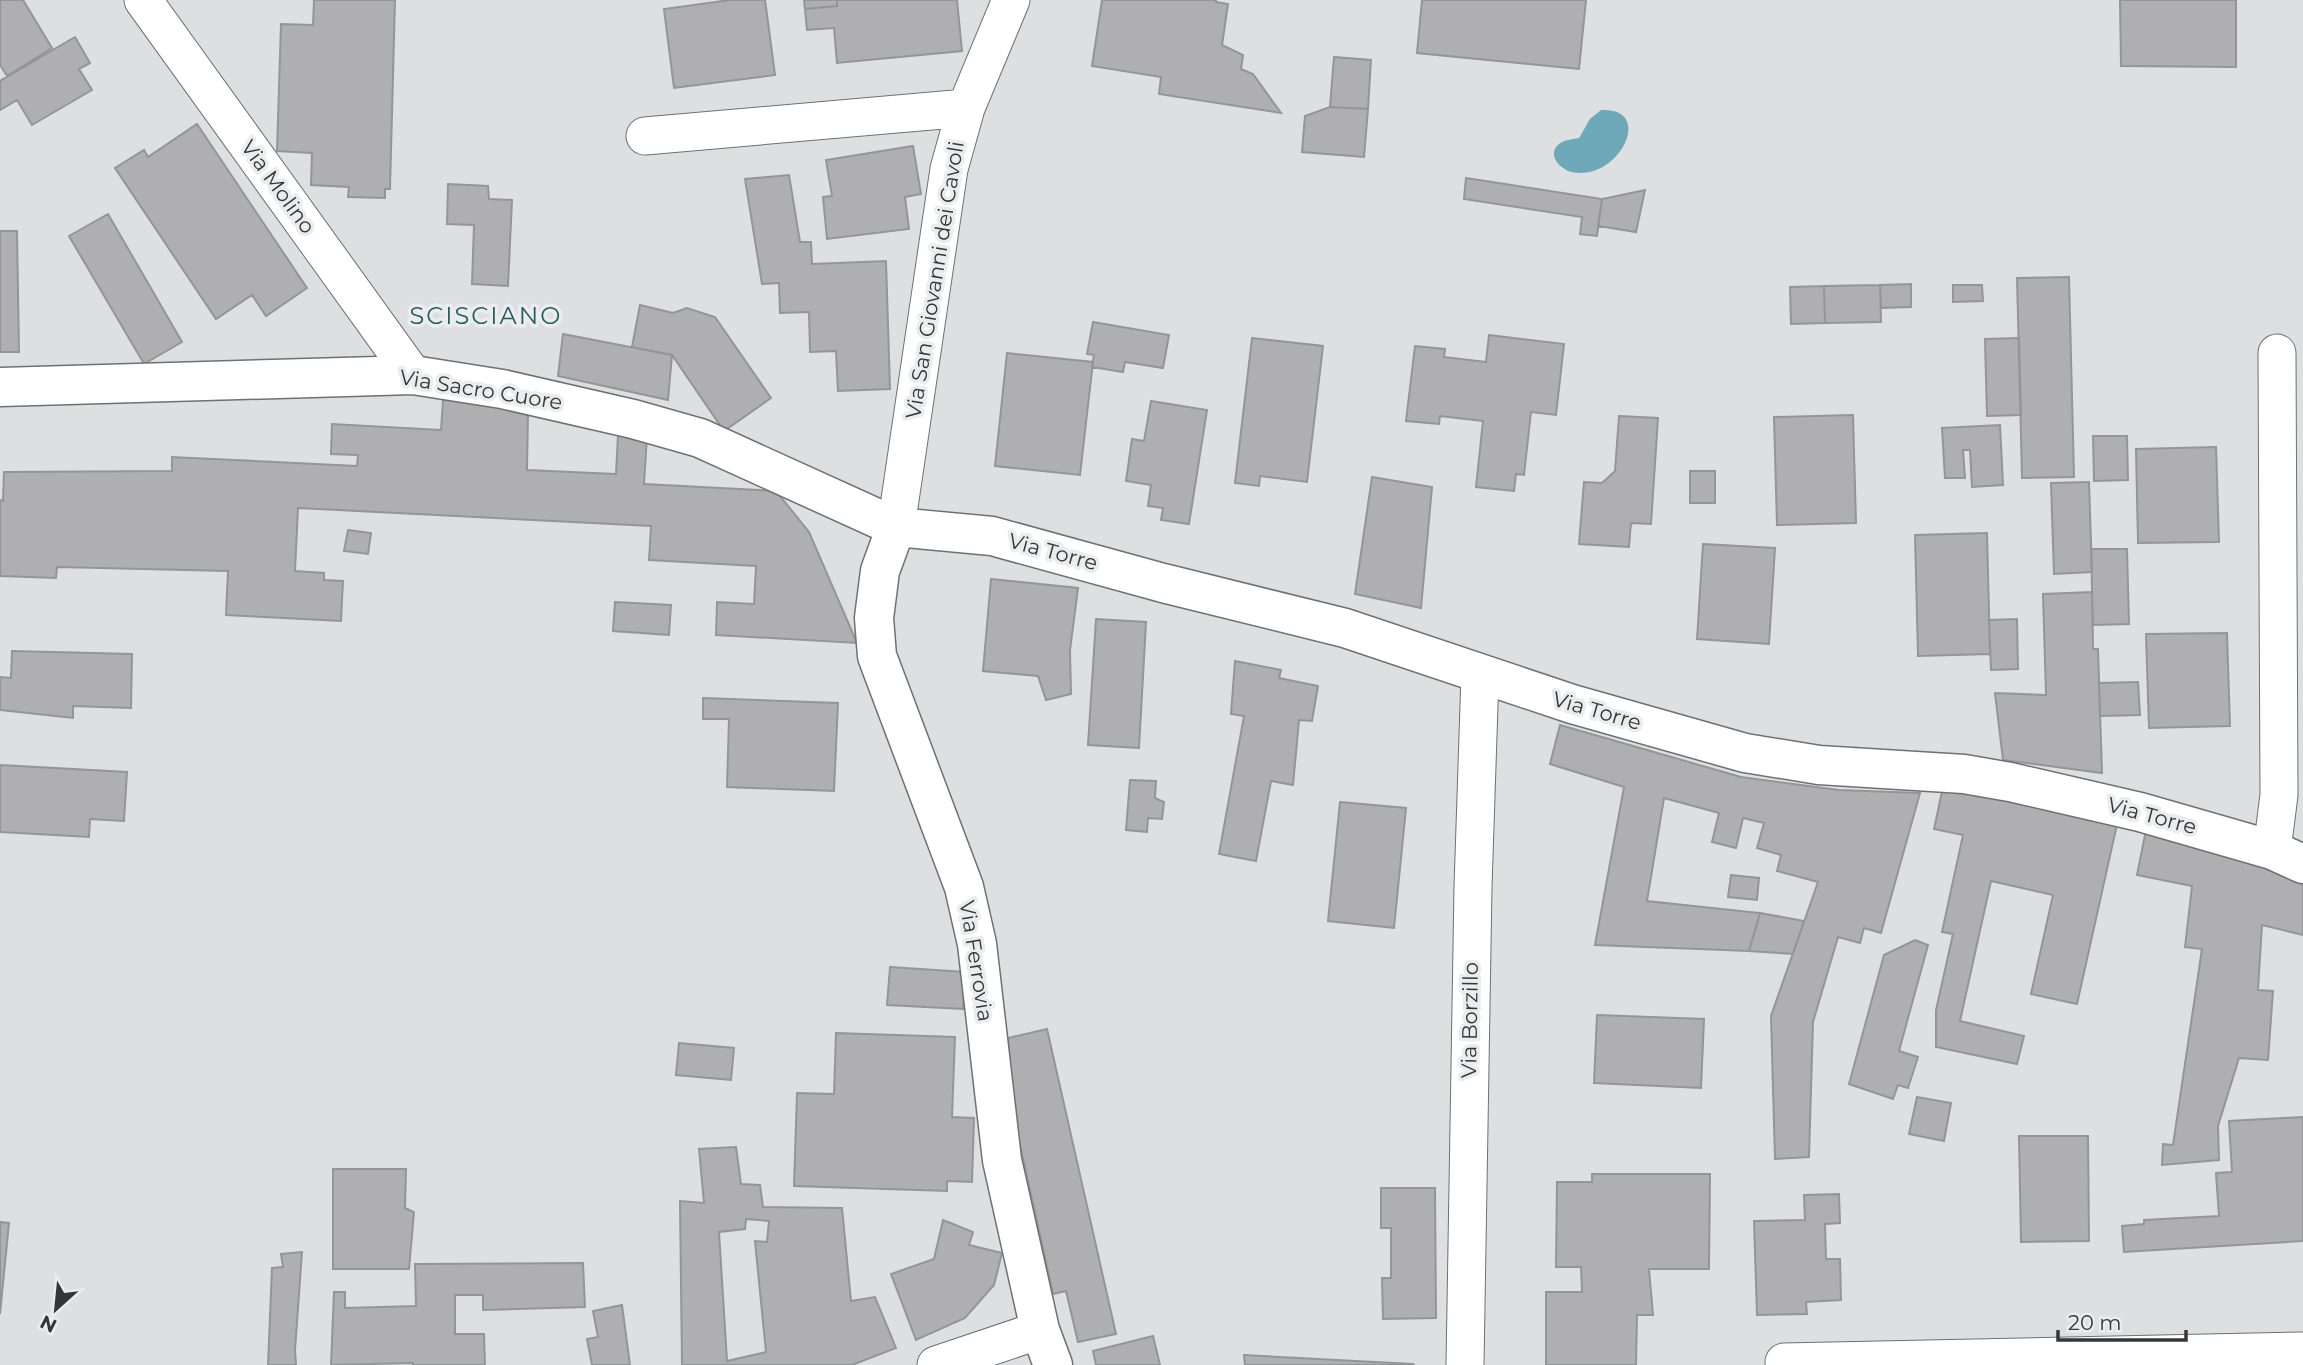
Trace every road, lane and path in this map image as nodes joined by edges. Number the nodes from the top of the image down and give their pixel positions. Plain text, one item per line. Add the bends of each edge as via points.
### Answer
1 (143, 0) edge
2 (1011, 0) edge
3 (966, 108) junction
4 (646, 136) dead end
5 (2277, 353) dead end
6 (412, 375) junction
7 (0, 387) edge
8 (896, 527) junction
9 (1480, 675) junction
10 (2288, 857) edge
11 (1040, 1330) junction
12 (2303, 1351) edge
13 (1784, 1362) dead end
14 (936, 1365) edge
15 (1053, 1365) edge
16 (1465, 1365) edge

1 - 6 street, Via Molino
2 - 3 street, Via San Giovanni dei Cavoli
3 - 4 street
3 - 8 street, Via San Giovanni dei Cavoli via 949,169
5 - 10 street via 2280,795
6 - 7 street, Via Sacro Cuore
6 - 8 street, Via Sacro Cuore via 502,389 700,438
8 - 9 street, Via Torre via 992,536 1345,628
8 - 11 street, Via Ferrovia via 880,571 874,618 877,656 964,887 977,944 1002,1160
9 - 10 street, Via Torre via 1745,753 1819,765 1964,774 2010,782 2140,812
9 - 16 street, Via Borzillo
11 - 14 street
11 - 15 street, Via Ferrovia
12 - 13 street

